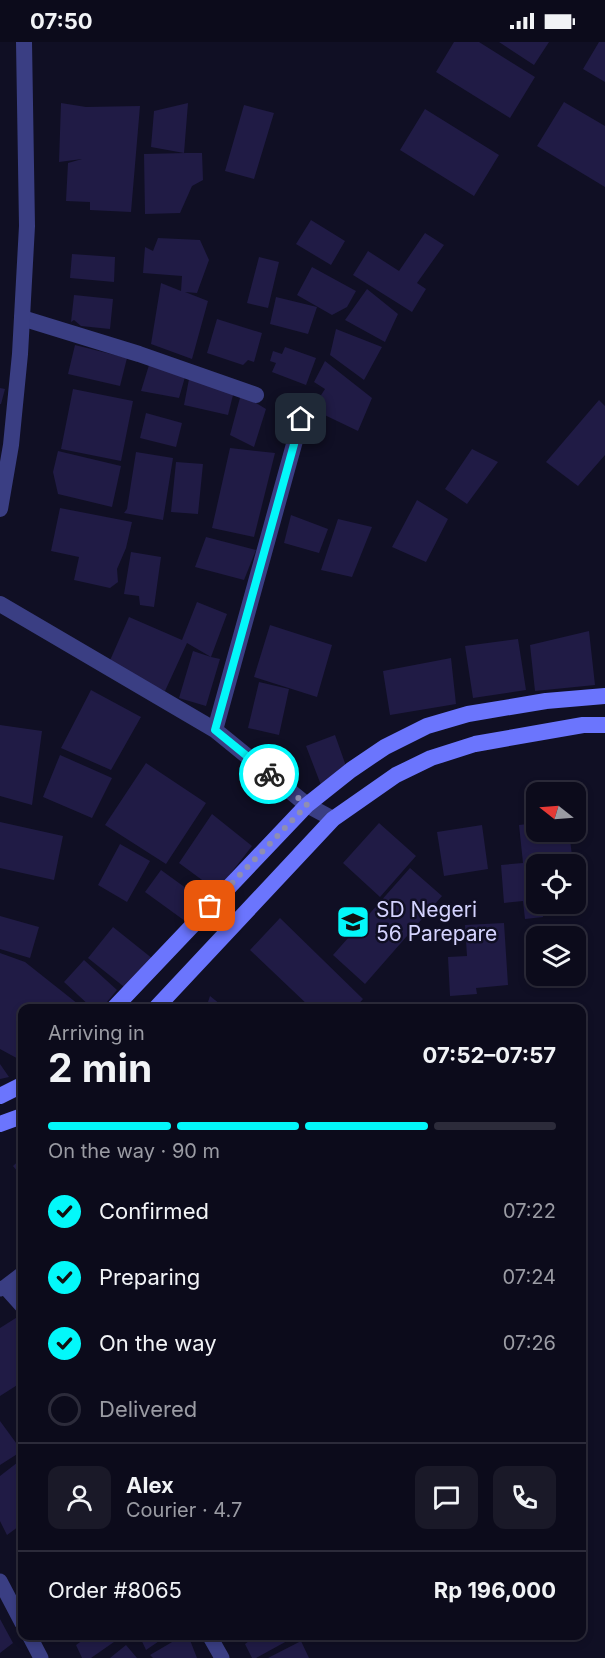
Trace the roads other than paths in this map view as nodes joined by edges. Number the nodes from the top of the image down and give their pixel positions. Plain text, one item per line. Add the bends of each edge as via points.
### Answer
1 (24, 42) edge
2 (22, 318) junction
3 (256, 395) dead end
4 (301, 419) dead end
5 (0, 509) edge
6 (0, 604) edge
7 (605, 696) edge
8 (605, 725) edge
9 (215, 730) junction
10 (307, 805) junction
11 (333, 819) junction
12 (118, 1004) edge
13 (160, 1004) edge
14 (18, 1087) edge
15 (0, 1096) edge
16 (18, 1117) edge
17 (0, 1124) edge
18 (18, 1277) edge
19 (2, 1288) edge
20 (18, 1302) edge
21 (0, 1581) edge
22 (18, 1615) edge
23 (32, 1640) edge
24 (212, 1640) edge
25 (41, 1658) edge
26 (222, 1658) edge

1 - 2 street via 27,226
2 - 3 street
2 - 5 street via 11,444
4 - 9 street
6 - 9 street
7 - 10 main road via 490,710 427,726 385,747
8 - 11 main road via 583,725 475,744 431,758 396,775
9 - 10 street
10 - 11 street
10 - 12 main road
11 - 13 main road
14 - 15 main road
16 - 17 main road
18 - 19 lane
19 - 20 lane
21 - 22 lane
23 - 25 lane
24 - 26 lane

